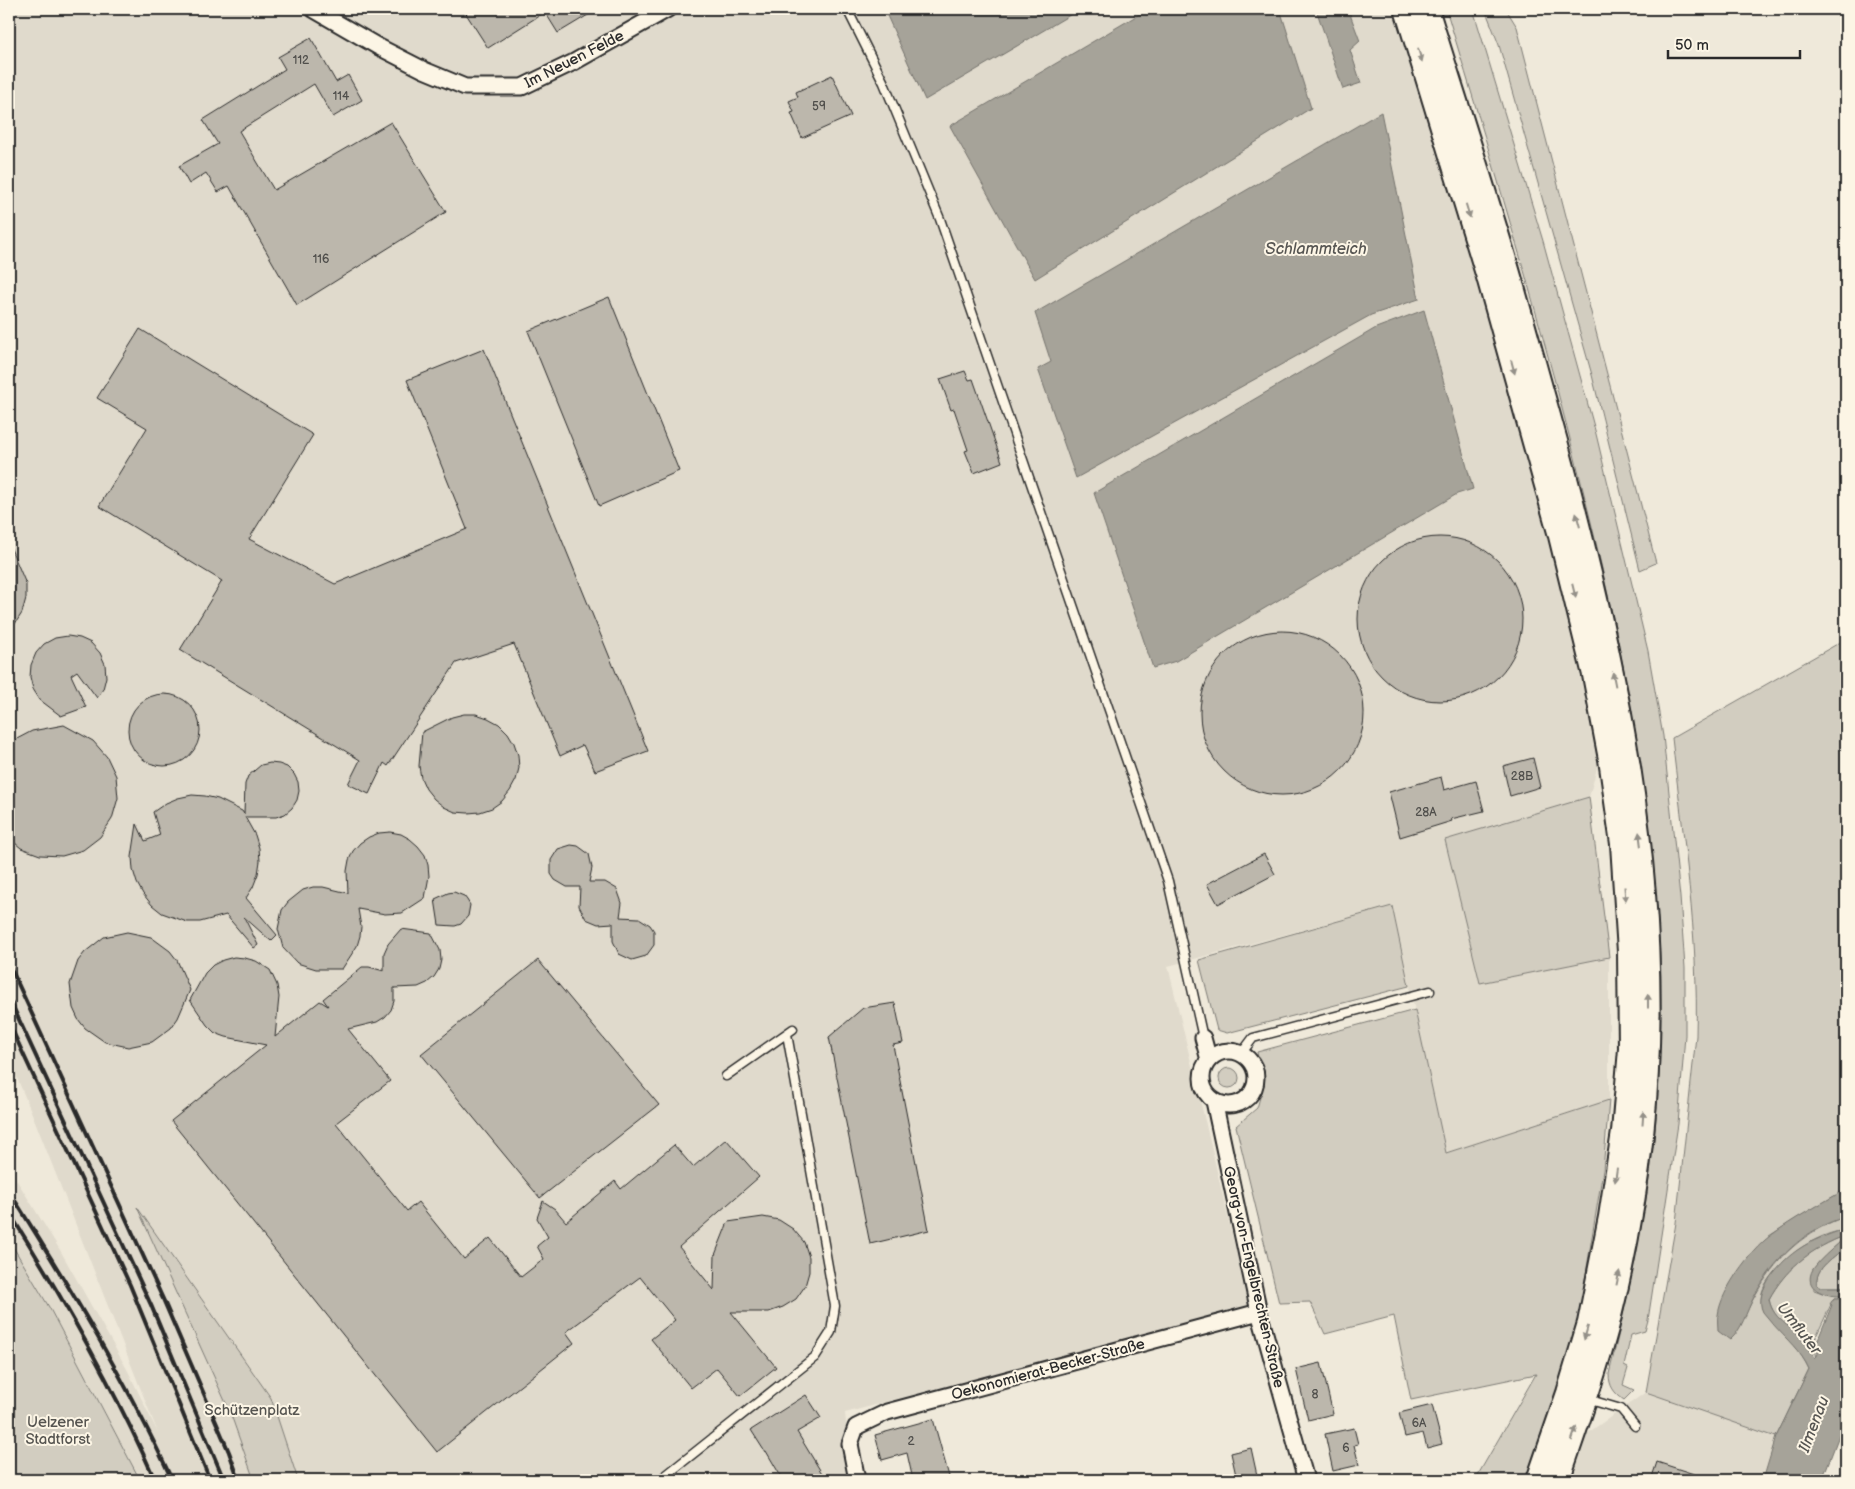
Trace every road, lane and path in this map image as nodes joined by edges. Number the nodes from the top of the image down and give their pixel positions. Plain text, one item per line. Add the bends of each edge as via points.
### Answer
1 (313, 9) edge
2 (668, 9) edge
3 (848, 9) edge
4 (1406, 9) edge
5 (1427, 9) edge
6 (1430, 991) dead end
7 (1203, 1038) joint
8 (1241, 1054) junction
9 (1209, 1060) junction
10 (726, 1076) dead end
11 (1214, 1101) junction
12 (1259, 1312) junction
13 (1577, 1396) junction
14 (1636, 1426) dead end
15 (660, 1480) edge
16 (856, 1480) edge
17 (1306, 1480) edge
18 (1538, 1480) edge
19 (1558, 1480) edge

1 - 2 street, Im Neuen Felde via 377,46 465,87 522,87
3 - 7 lane via 884,83 940,219 1168,881
4 -> 13 main road via 1488,277 1559,532 1596,684 1622,844 1630,1030 1623,1132
13 -> 5 main road via 1607,1328 1631,1217 1642,1133 1648,1050 1648,950 1640,842 1612,670 1580,528 1508,269
6 - 8 lane via 1253,1038
7 - 9 street
8 - 9 street via 1224,1051
8 - 11 street via 1256,1071 1255,1089 1246,1100 1236,1105
9 - 11 street, Georg-von-Engelbrechten-Straße via 1202,1073 1202,1083
10 - 15 lane via 790,1032 835,1306 831,1332 815,1357
11 - 12 street, Georg-von-Engelbrechten-Straße
12 - 16 street, Oekonomierat-Becker-Straße via 887,1412 856,1427 850,1444
12 - 17 street, Georg-von-Engelbrechten-Straße
13 - 14 lane via 1620,1409
13 - 18 main road
19 -> 13 main road

